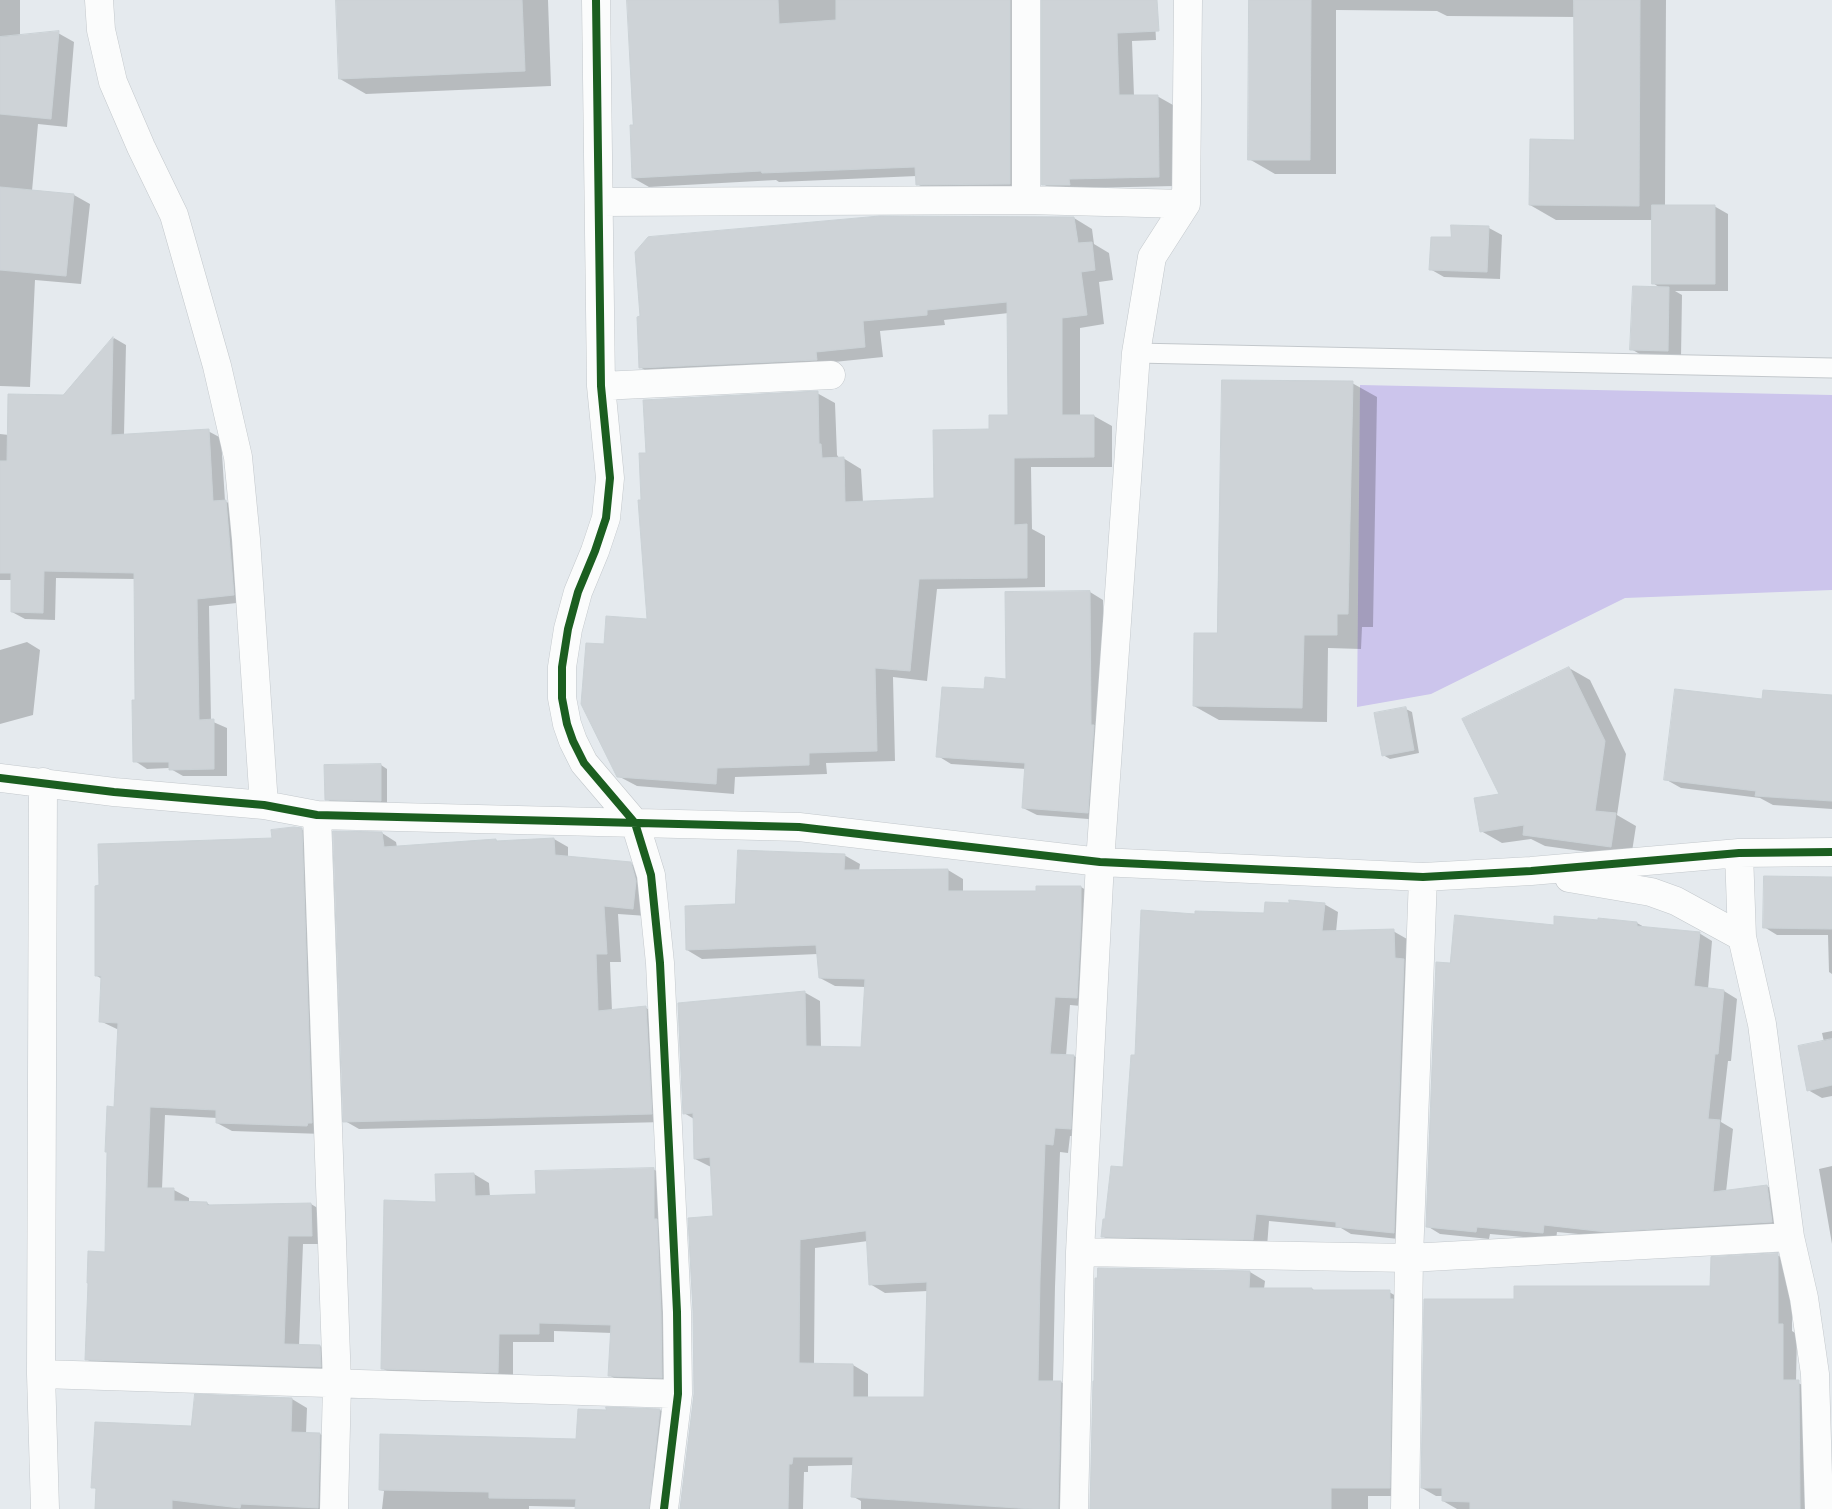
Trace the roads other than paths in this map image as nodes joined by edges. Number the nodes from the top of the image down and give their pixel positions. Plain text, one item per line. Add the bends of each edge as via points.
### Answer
1 (99, 0) edge
2 (596, 0) edge
3 (1026, 0) edge
4 (1188, 0) edge
5 (1026, 200) junction
6 (599, 202) junction
7 (1186, 204) junction
8 (1136, 353) junction
9 (1832, 368) edge
10 (831, 376) dead end
11 (601, 386) junction
12 (0, 778) edge
13 (43, 782) junction
14 (264, 805) junction
15 (317, 815) junction
16 (635, 823) junction
17 (1832, 852) edge
18 (1739, 853) junction
19 (1100, 862) junction
20 (1531, 871) junction
21 (1422, 877) junction
22 (1742, 937) junction
23 (1790, 1237) junction
24 (1080, 1252) junction
25 (1409, 1258) junction
26 (41, 1374) junction
27 (337, 1384) junction
28 (678, 1394) junction
29 (45, 1509) edge
30 (334, 1509) edge
31 (664, 1509) edge
32 (1074, 1509) edge
33 (1404, 1509) edge
34 (1819, 1509) edge

1 - 14 street via 100,30 113,82 140,147 174,215 217,366 238,457
2 - 6 street
3 - 5 street
4 - 7 street
5 - 6 street
5 - 7 street
6 - 11 street
7 - 8 street via 1152,257
8 - 9 lane
8 - 19 street
10 - 11 street
11 - 16 street via 610,478 606,518 578,592 568,629 562,667 562,698 566,724 584,763
12 - 13 street
13 - 14 street via 114,792
13 - 26 street
14 - 15 street
15 - 16 street
15 - 27 street
16 - 19 street via 799,827
16 - 28 street via 651,875 660,962
17 - 18 street
18 - 20 street
18 - 22 street
19 - 21 street
19 - 24 street
20 - 21 street
20 - 22 street via 1651,892 1676,901
21 - 25 street
22 - 23 street via 1762,1024
23 - 25 street
23 - 34 street via 1804,1298 1815,1374
24 - 25 street
24 - 32 street
25 - 33 street
26 - 27 street
26 - 29 street
27 - 28 street
27 - 30 street
28 - 31 street

